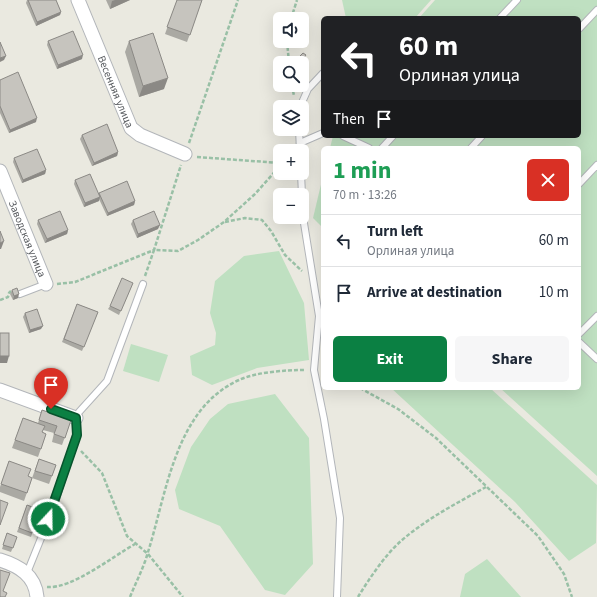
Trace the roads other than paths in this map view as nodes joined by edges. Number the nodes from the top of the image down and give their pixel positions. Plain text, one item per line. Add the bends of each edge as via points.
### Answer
1 (78, 0) edge
2 (517, 0) edge
3 (597, 10) edge
4 (502, 16) edge
5 (581, 27) edge
6 (321, 75) edge
7 (303, 100) edge
8 (321, 134) edge
9 (300, 136) edge
10 (347, 138) edge
11 (391, 138) edge
12 (480, 138) edge
13 (300, 143) joint
14 (365, 146) edge
15 (384, 146) edge
16 (473, 146) edge
17 (185, 154) road end
18 (597, 165) edge
19 (0, 170) edge
20 (581, 182) edge
21 (304, 224) edge
22 (46, 284) joint
23 (142, 284) road end
24 (20, 294) edge
25 (597, 316) edge
26 (581, 332) edge
27 (581, 344) edge
28 (597, 359) edge
29 (0, 390) edge
30 (76, 418) junction
31 (0, 560) edge
32 (27, 573) junction
33 (36, 591) edge
34 (336, 597) edge

1 - 17 street, Весенняя улица via 131,128 140,135
2 - 4 lane
3 - 5 lane
6 - 7 lane via 308,89
8 - 13 lane
9 - 13 lane
10 - 14 lane
11 - 15 lane
12 - 16 lane
18 - 20 lane
19 - 22 street, Заводская улица
21 - 34 lane via 319,316 314,370 340,518
22 - 24 lane
23 - 30 lane via 107,381
25 - 26 lane
27 - 28 lane
29 - 30 street
30 - 32 lane via 77,435 52,511
31 - 32 street via 13,564
32 - 33 street

